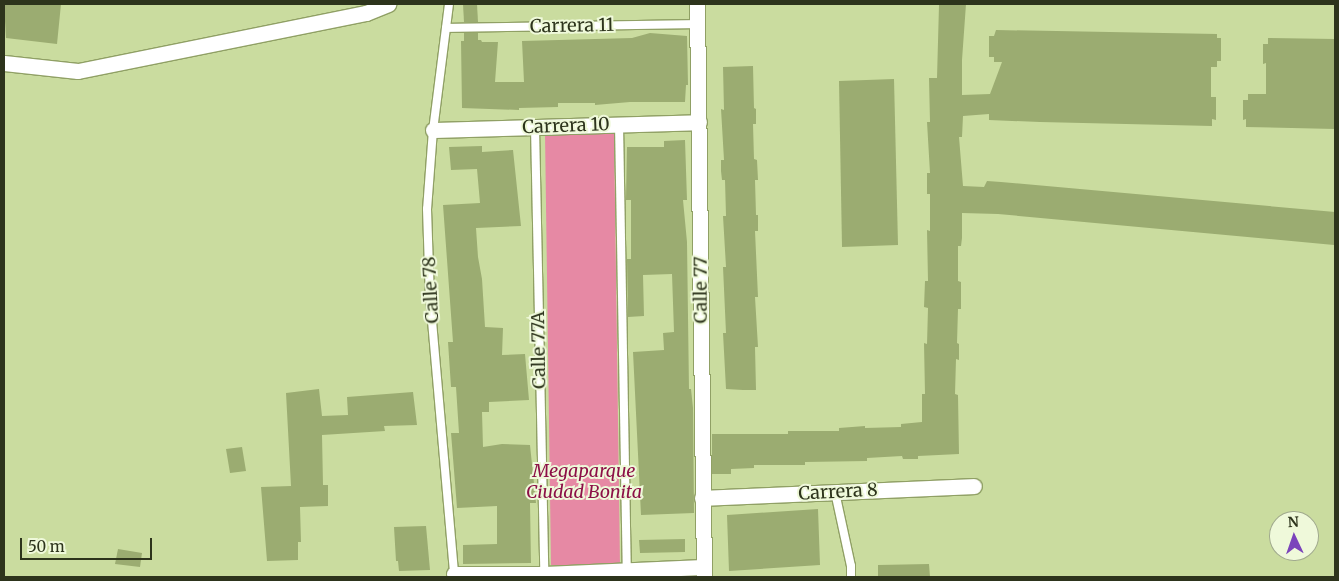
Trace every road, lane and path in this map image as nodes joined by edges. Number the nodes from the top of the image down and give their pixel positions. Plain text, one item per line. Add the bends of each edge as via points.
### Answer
1 (383, 4) edge
2 (449, 4) edge
3 (697, 4) edge
4 (697, 24) junction
5 (446, 28) junction
6 (4, 63) edge
7 (700, 122) junction
8 (619, 124) junction
9 (535, 126) junction
10 (433, 130) junction
11 (974, 486) dead end
12 (835, 492) junction
13 (702, 498) junction
14 (627, 570) junction
15 (704, 572) edge
16 (544, 574) junction
17 (454, 576) edge
18 (851, 577) edge

1 - 6 street via 366,13 78,71
2 - 5 lane, Calle 78
3 - 4 street, Calle 77
4 - 5 lane, Carrera 11
4 - 7 street, Calle 77
5 - 10 lane, Calle 78
7 - 8 street, Carrera 10
7 - 13 street, Calle 77
8 - 9 street, Carrera 10
8 - 14 lane
9 - 10 street, Carrera 10
9 - 16 lane, Calle 77A
10 - 17 lane, Calle 78 via 427,209 430,298
11 - 12 street, Carrera 8
12 - 13 street, Carrera 8
12 - 18 lane
13 - 15 street, Calle 77
14 - 15 street
14 - 16 street
16 - 17 street

